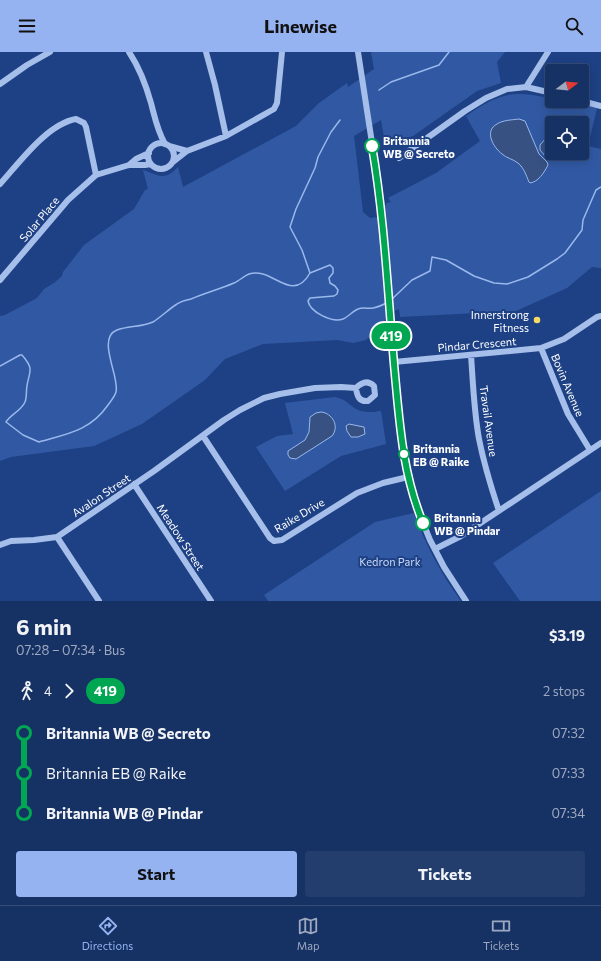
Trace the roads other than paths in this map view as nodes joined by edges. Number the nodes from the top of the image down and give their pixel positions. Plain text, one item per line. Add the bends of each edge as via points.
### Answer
1 (50, 52) edge
2 (129, 52) edge
3 (206, 52) edge
4 (282, 52) edge
5 (358, 52) edge
6 (548, 52) edge
7 (0, 84) edge
8 (526, 87) junction
9 (545, 91) edge
10 (589, 103) edge
11 (601, 106) edge
12 (156, 128) junction
13 (226, 136) junction
14 (167, 145) junction
15 (187, 150) junction
16 (150, 151) junction
17 (399, 158) dead end
18 (172, 162) junction
19 (129, 164) junction
20 (151, 164) junction
21 (96, 175) junction
22 (0, 184) edge
23 (0, 280) edge
24 (601, 316) edge
25 (541, 348) junction
26 (471, 356) junction
27 (394, 362) junction
28 (356, 388) dead end
29 (203, 436) junction
30 (601, 443) edge
31 (590, 450) junction
32 (408, 477) junction
33 (134, 484) junction
34 (499, 511) junction
35 (57, 537) junction
36 (0, 545) edge
37 (435, 549) junction
38 (99, 601) edge
39 (211, 601) edge
40 (466, 601) edge

1 - 7 street
2 - 12 street via 143,80
3 - 13 street
4 - 13 street via 277,103 274,109
5 - 27 street via 375,161
6 - 8 street
8 - 9 street
8 - 17 street via 507,89 486,98
10 - 11 street
12 - 14 street
12 - 16 street
13 - 15 street
14 - 15 street
14 - 16 street via 156,144
14 - 18 street via 174,154
15 - 18 street
16 - 19 street, Solar Place
16 - 20 street
18 - 20 street via 163,169
19 - 20 street, Solar Place
19 - 21 street, Solar Place
21 - 22 street via 86,127 76,119 37,142
21 - 23 street, Solar Place via 68,200
24 - 25 street, Pindar Crescent via 564,339
25 - 26 street, Pindar Crescent
25 - 31 street, Bovin Avenue via 568,414
26 - 27 street, Pindar Crescent
26 - 34 street, Travail Avenue via 479,438
27 - 32 street
28 - 29 street, Avalon Street via 314,388 264,398 240,410
29 - 32 street, Raike Drive via 270,538 278,541 357,492
29 - 33 street, Avalon Street
30 - 31 street
31 - 34 street
32 - 37 street via 416,506
33 - 35 street, Avalon Street
33 - 39 street, Meadow Street
34 - 37 street via 461,536
35 - 36 street, Avalon Street via 11,541
35 - 38 street
37 - 40 street

